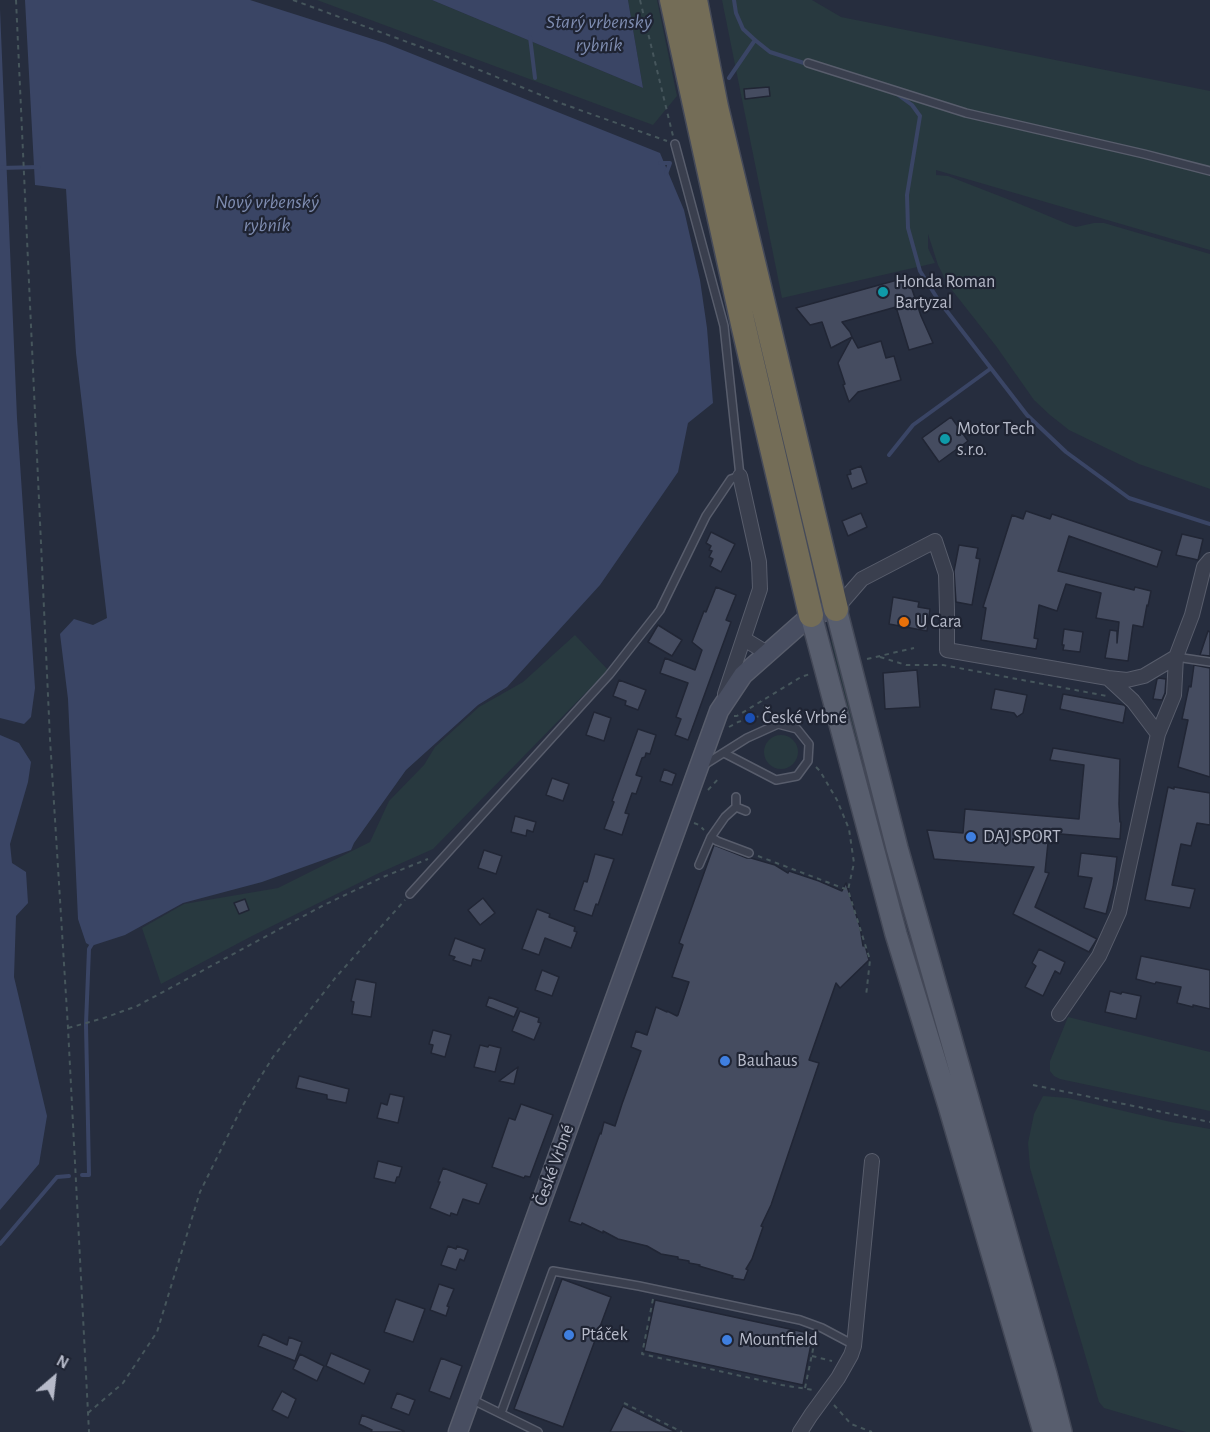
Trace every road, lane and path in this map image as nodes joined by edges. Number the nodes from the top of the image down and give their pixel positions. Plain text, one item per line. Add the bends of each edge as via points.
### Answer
1 (16, 0) edge
2 (293, 0) edge
3 (640, 0) edge
4 (672, 0) edge
5 (694, 0) edge
6 (808, 63) dead end
7 (675, 144) junction
8 (1210, 171) edge
9 (740, 476) junction
10 (1210, 560) edge
11 (836, 609) junction
12 (811, 615) junction
13 (744, 639) junction
14 (914, 648) dead end
15 (767, 653) junction
16 (880, 657) junction
17 (1176, 657) junction
18 (862, 660) dead end
19 (1210, 662) edge
20 (818, 672) dead end
21 (1108, 678) junction
22 (762, 701) junction
23 (1133, 701) junction
24 (725, 713) junction
25 (728, 727) dead end
26 (1158, 734) junction
27 (724, 753) junction
28 (808, 761) junction
29 (697, 769) junction
30 (736, 797) dead end
31 (736, 807) junction
32 (746, 811) dead end
33 (711, 837) junction
34 (450, 850) junction
35 (749, 853) joint
36 (699, 865) dead end
37 (848, 890) junction
38 (410, 894) joint
39 (866, 996) dead end
40 (1059, 1014) dead end
41 (68, 1028) junction
42 (1033, 1085) dead end
43 (959, 1104) junction
44 (1210, 1122) edge
45 (872, 1161) dead end
46 (655, 1289) junction
47 (816, 1332) dead end
48 (855, 1346) junction
49 (812, 1356) junction
50 (832, 1361) dead end
51 (805, 1388) junction
52 (819, 1391) dead end
53 (470, 1399) junction
54 (831, 1402) dead end
55 (624, 1403) dead end
56 (88, 1413) junction
57 (501, 1413) junction
58 (89, 1432) edge
59 (458, 1432) edge
60 (538, 1432) edge
61 (682, 1432) edge
62 (800, 1432) edge
63 (872, 1432) edge
64 (1044, 1432) edge
65 (1061, 1432) edge

1 - 41 path via 50,739
2 - 7 path
3 - 7 path
4 - 12 highway
5 - 11 highway
6 - 8 lane via 966,113
7 - 9 lane via 724,326
9 - 13 street via 759,562 760,589
9 - 34 lane via 731,479 706,516 654,618 609,675
10 - 17 street via 1204,567
11 - 12 street, České Vrbné
11 - 21 street via 862,579 935,541 945,574 946,650
11 - 43 main road
12 - 15 street, České Vrbné
12 - 43 main road via 896,934
13 - 15 street
13 - 24 street
14 - 16 path
15 - 24 street, České Vrbné via 743,675
16 - 18 path
16 - 23 path
17 - 19 lane
17 - 21 street via 1144,676 1127,680
17 - 26 street via 1174,695
20 - 22 path via 801,676
21 - 23 street
22 - 24 path via 737,716
22 - 25 path via 767,714
23 - 26 street
24 - 29 street, České Vrbné
26 - 40 street via 1119,912 1099,956
27 - 28 lane via 776,780 797,777
27 - 28 lane via 778,724 797,729 809,744
27 - 29 lane
28 - 37 path via 820,771 849,829 854,863
29 - 53 street, České Vrbné
30 - 31 lane
31 - 32 lane
31 - 33 lane
33 - 35 lane
33 - 36 lane
34 - 38 lane
34 - 41 path via 324,905 137,1006
35 - 37 path
37 - 39 path via 870,960
38 - 56 path via 336,977 273,1057 243,1105 200,1192 157,1332 123,1383
41 - 56 path
42 - 44 path
43 - 64 main road
43 - 65 main road via 1043,1363
45 - 48 street
46 - 48 lane via 800,1320
46 - 51 path via 642,1354
46 - 57 lane via 554,1271
47 - 49 path
48 - 62 street
49 - 50 path
49 - 51 path
51 - 52 path
53 - 57 lane
53 - 59 street, České Vrbné
54 - 63 path via 851,1425
55 - 61 path
56 - 58 path
57 - 60 lane

